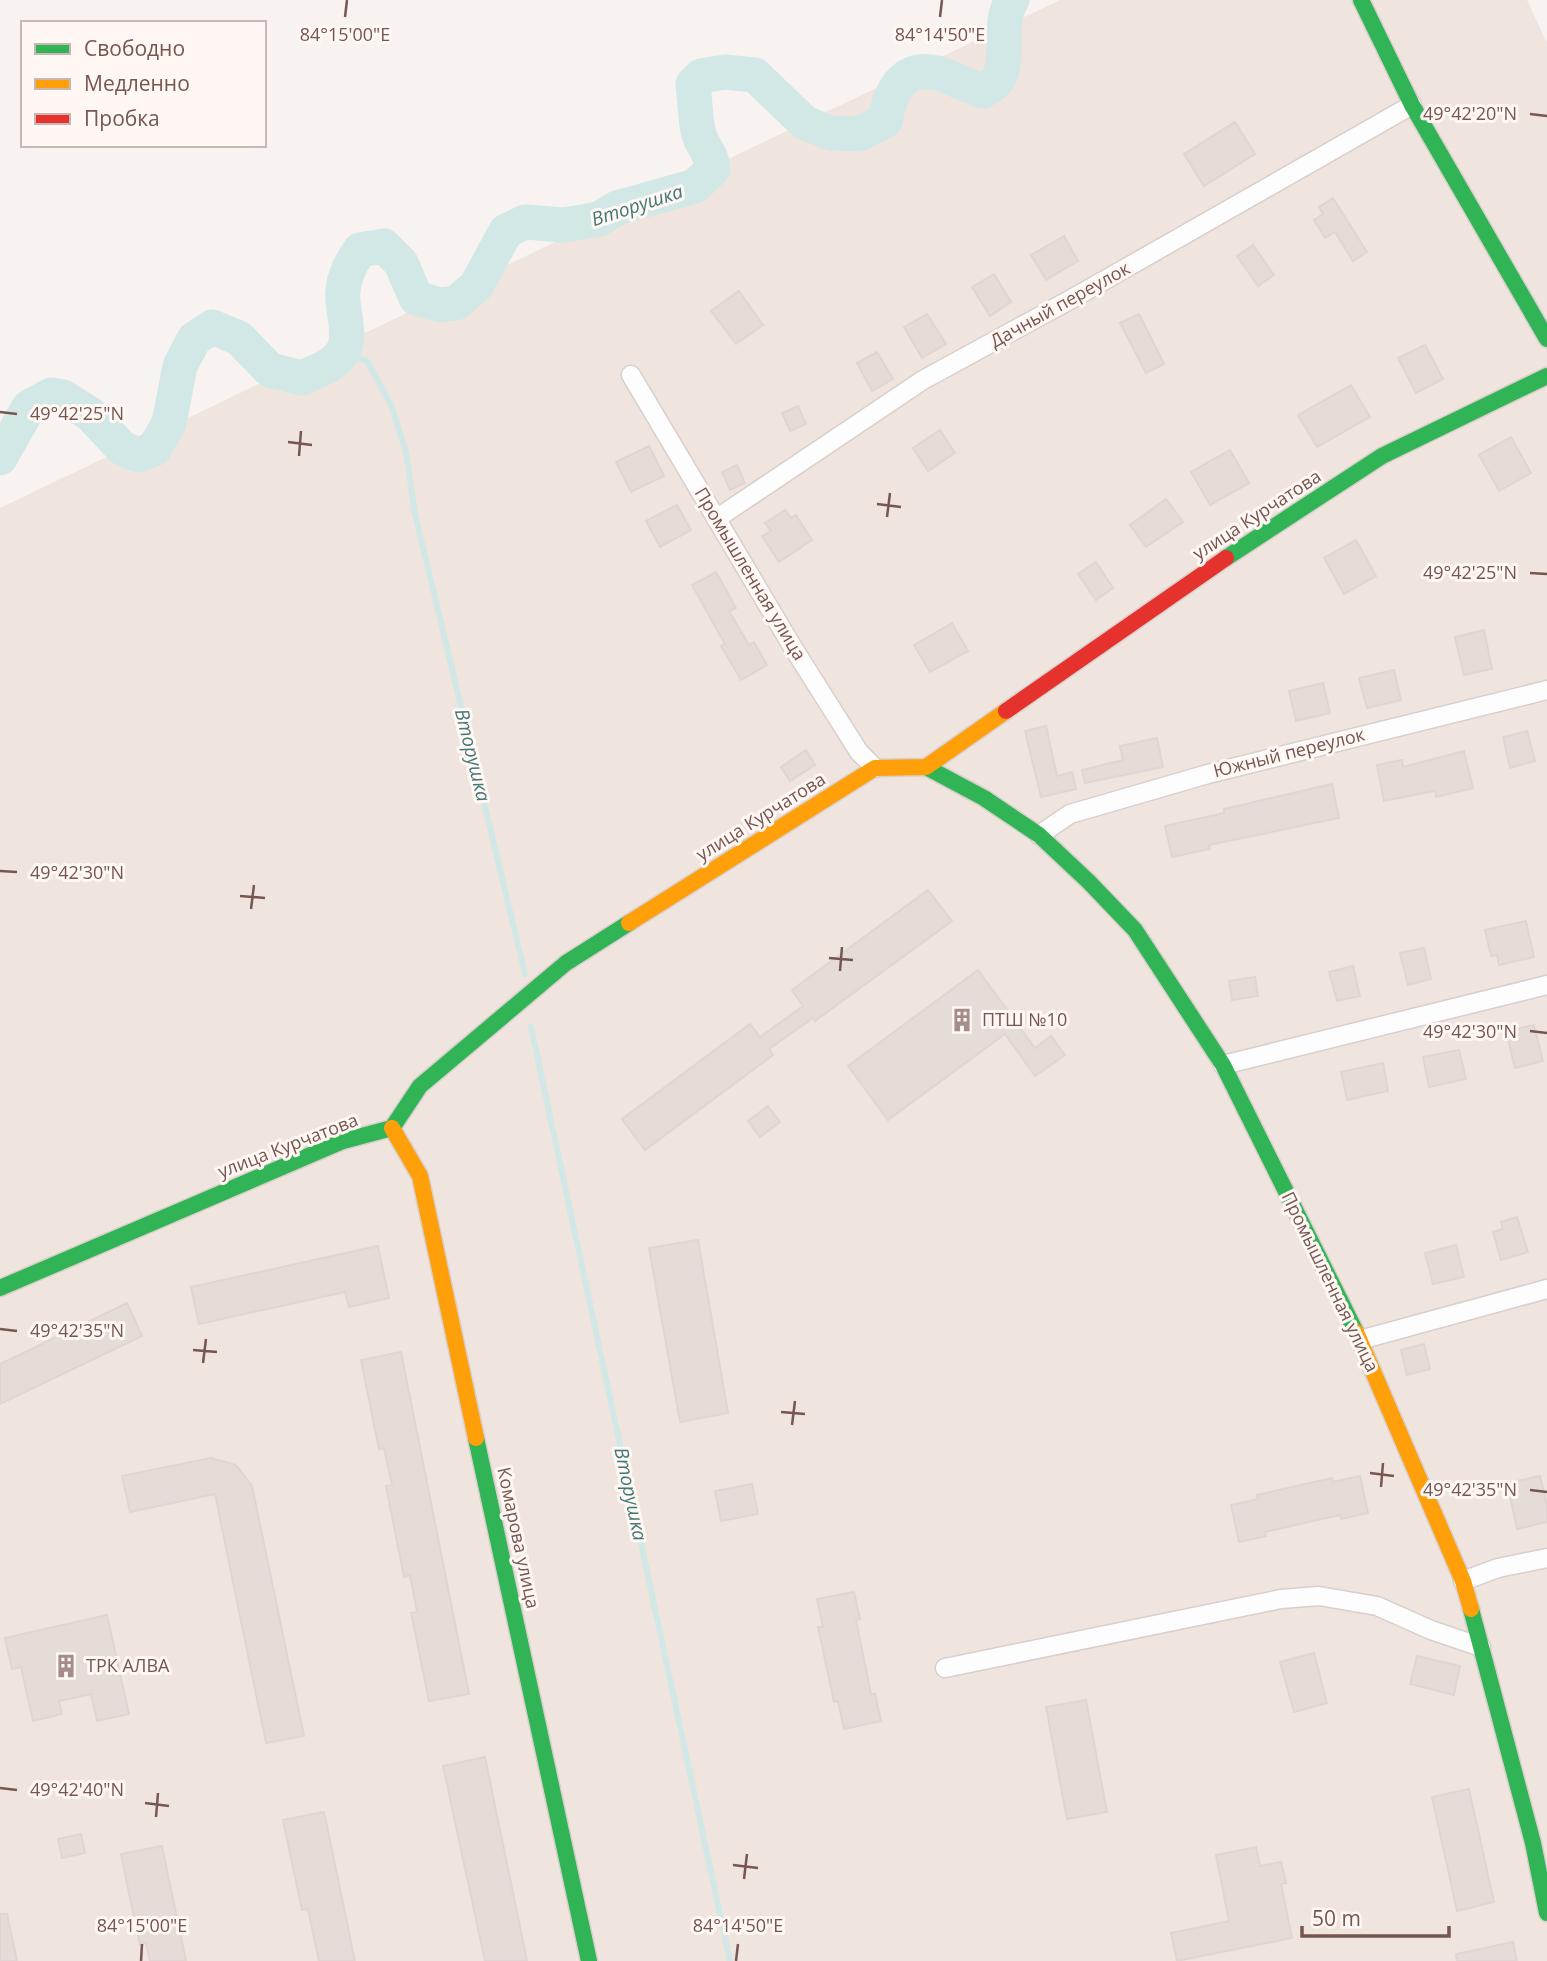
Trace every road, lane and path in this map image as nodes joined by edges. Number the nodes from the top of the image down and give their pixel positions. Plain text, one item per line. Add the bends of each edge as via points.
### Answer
1 (1361, 0) edge
2 (1412, 105) junction
3 (1547, 339) edge
4 (631, 375) dead end
5 (1547, 376) edge
6 (716, 519) junction
7 (1547, 690) edge
8 (926, 767) junction
9 (876, 768) junction
10 (1039, 835) junction
11 (1547, 985) edge
12 (1223, 1065) junction
13 (392, 1128) junction
14 (0, 1289) edge
15 (1547, 1289) edge
16 (1360, 1340) junction
17 (1547, 1558) edge
18 (1463, 1581) junction
19 (1481, 1647) junction
20 (945, 1668) dead end
21 (1540, 1841) edge
22 (1547, 1913) edge
23 (589, 1961) edge

1 - 2 street
2 - 3 street
2 - 6 street, Дачный переулок via 923,380
4 - 6 street, Промышленная улица
5 - 8 street, улица Курчатова via 1382,456 1198,576
6 - 9 street, Промышленная улица via 859,752
7 - 10 street, Южный переулок via 1208,774 1070,814
8 - 9 street
8 - 10 street, Промышленная улица via 984,797
9 - 13 street, улица Курчатова via 566,963 420,1086
10 - 12 street, Промышленная улица via 1135,930
11 - 12 street
12 - 16 street, Промышленная улица
13 - 14 street, улица Курчатова via 343,1141
13 - 23 street, Комарова улица via 420,1176
15 - 16 street
16 - 18 street, Промышленная улица
17 - 18 street
18 - 19 street, Промышленная улица
19 - 20 street via 1377,1606 1319,1596
19 - 21 street, Промышленная улица
21 - 22 street, Промышленная улица

